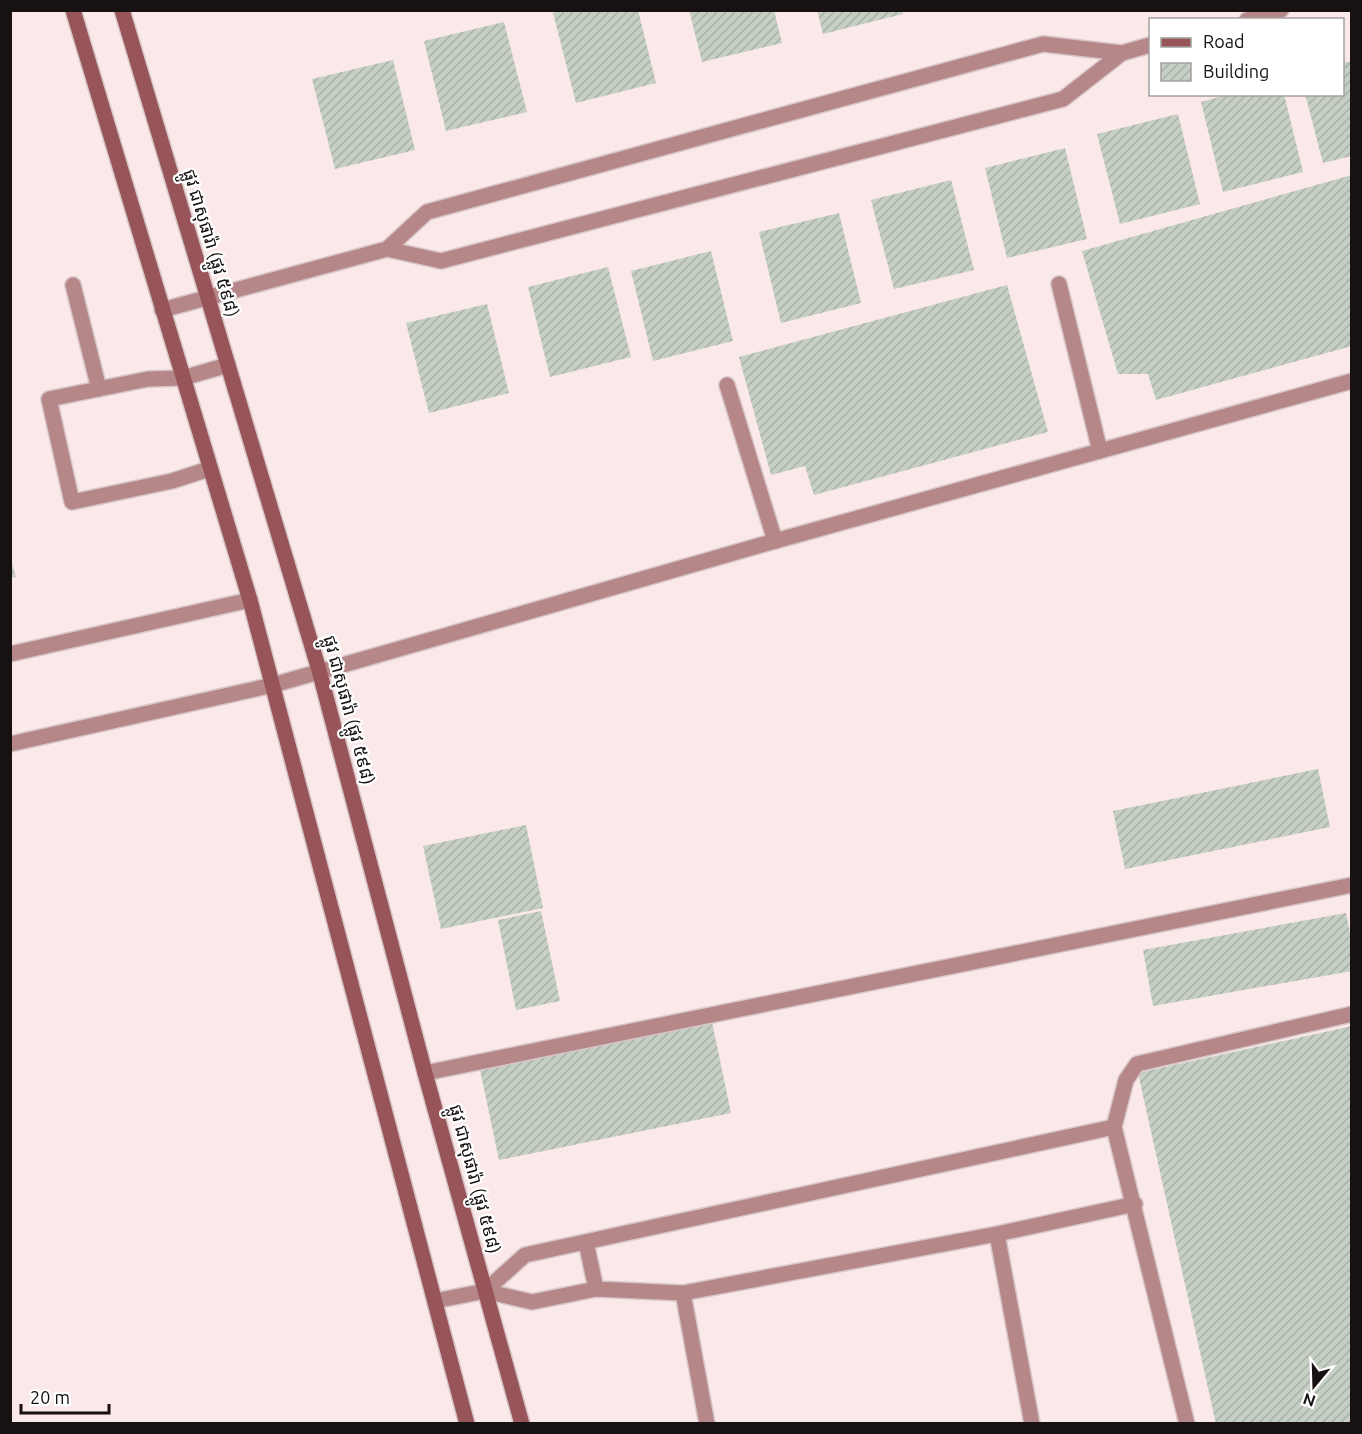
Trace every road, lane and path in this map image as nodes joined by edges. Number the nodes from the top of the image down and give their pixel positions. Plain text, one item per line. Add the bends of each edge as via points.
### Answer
1 (73, 10) edge
2 (122, 10) edge
3 (1281, 10) edge
4 (1254, 18) edge
5 (1149, 45) edge
6 (1122, 52) junction
7 (387, 249) junction
8 (1059, 284) dead end
9 (73, 285) dead end
10 (207, 298) junction
11 (162, 310) junction
12 (228, 365) junction
13 (183, 378) junction
14 (1352, 381) edge
15 (727, 385) dead end
16 (99, 390) junction
17 (1100, 451) junction
18 (209, 469) junction
19 (775, 541) junction
20 (250, 600) junction
21 (10, 654) edge
22 (319, 670) junction
23 (273, 685) junction
24 (10, 744) edge
25 (1352, 885) edge
26 (1352, 1014) edge
27 (425, 1072) junction
28 (1114, 1127) junction
29 (1135, 1204) junction
30 (997, 1234) junction
31 (586, 1242) junction
32 (596, 1289) junction
33 (485, 1291) junction
34 (683, 1293) junction
35 (435, 1301) junction
36 (521, 1423) edge
37 (467, 1424) edge
38 (707, 1424) edge
39 (1032, 1424) edge
40 (1187, 1424) edge

1 - 11 main road
2 - 10 main road, ផ្លូវ ជាសុផារ៉ា (ផ្លូវ ៥៩៨)
3 - 4 street
5 - 6 street
6 - 7 street via 1043,44 427,212
6 - 7 street via 1063,99 441,261
7 - 10 street
8 - 17 street
9 - 16 street
10 - 11 street
10 - 12 main road, ផ្លូវ ជាសុផារ៉ា (ផ្លូវ ៥៩៨)
11 - 13 main road
12 - 13 street
12 - 22 main road, ផ្លូវ ជាសុផារ៉ា (ផ្លូវ ៥៩៨)
13 - 16 street via 148,379
13 - 18 main road
14 - 17 street
15 - 19 street
16 - 18 street via 49,399 72,502 172,481
17 - 19 street
18 - 20 main road
19 - 22 street
20 - 21 street
20 - 23 main road
22 - 23 street
22 - 27 main road, ផ្លូវ ជាសុផារ៉ា (ផ្លូវ ៥៩៨)
23 - 24 street
23 - 35 main road
25 - 27 street
26 - 28 street via 1137,1064 1126,1080
27 - 33 main road, ផ្លូវ ជាសុផារ៉ា (ផ្លូវ ៥៩៨)
28 - 29 street
28 - 31 street
29 - 30 street
29 - 40 street
30 - 34 street
30 - 39 street
31 - 32 street
31 - 33 street via 525,1255
32 - 33 street via 532,1302
32 - 34 street
33 - 35 street
33 - 36 main road, ផ្លូវ ជាសុផារ៉ា (ផ្លូវ ៥៩៨)
34 - 38 street
35 - 37 main road

